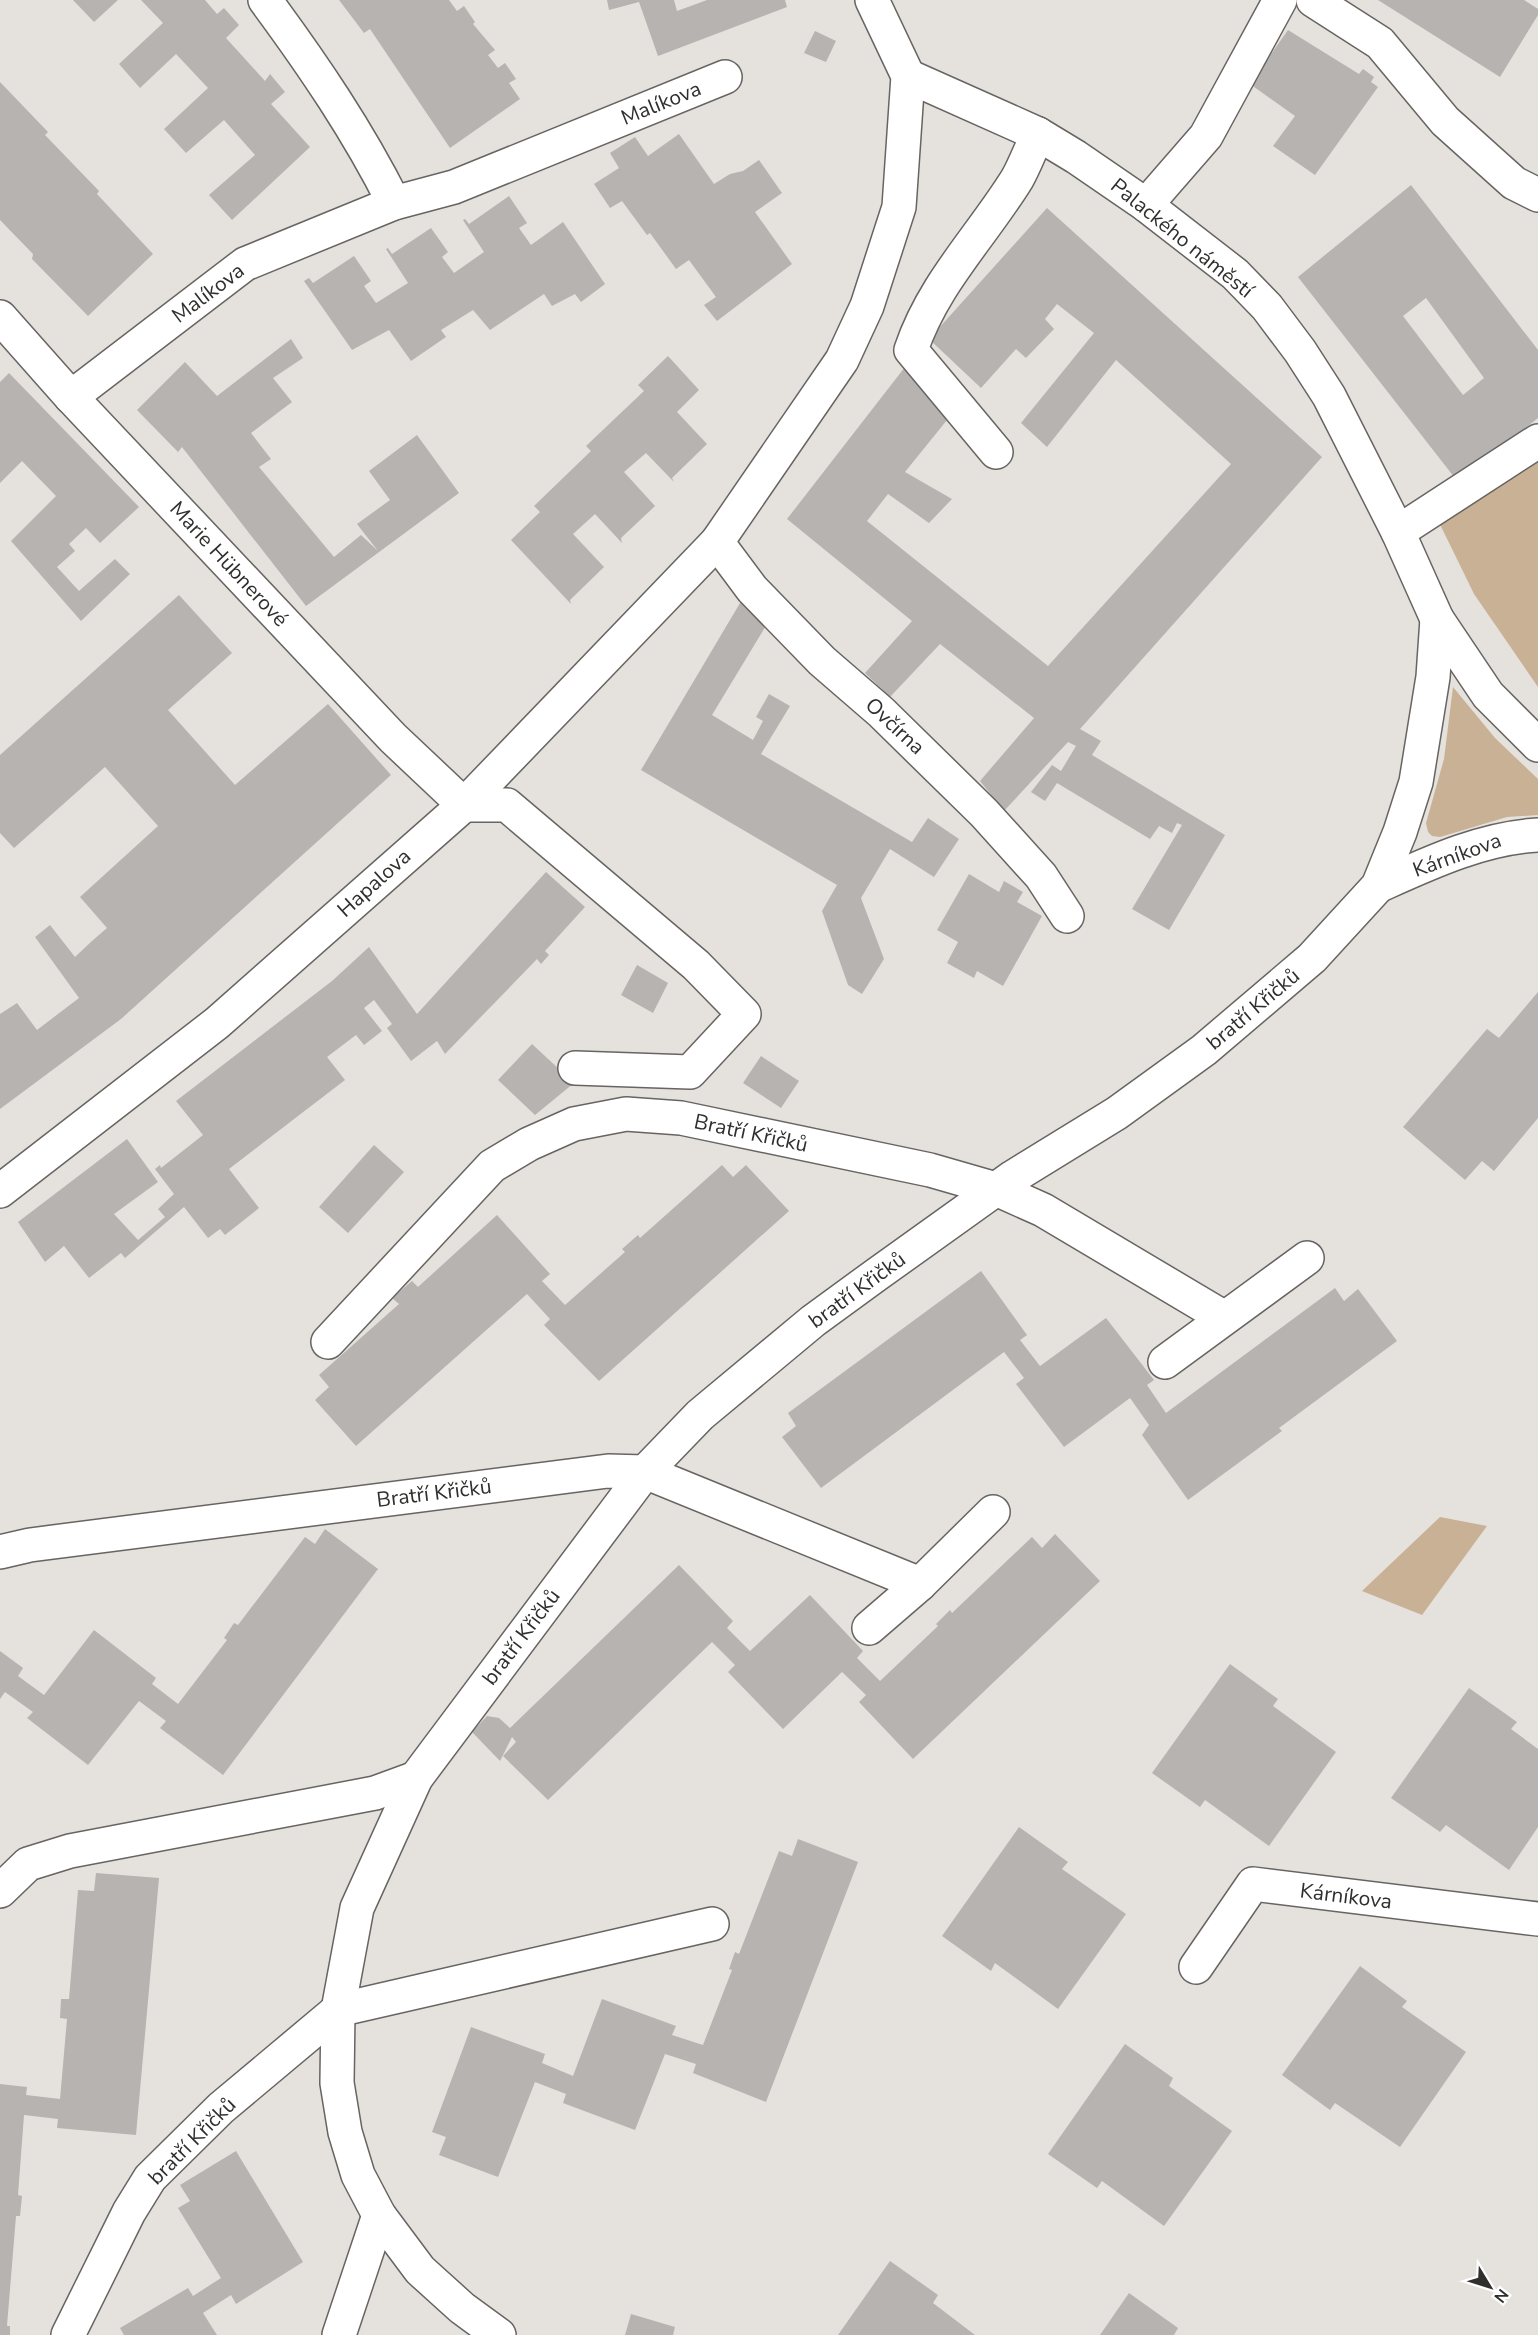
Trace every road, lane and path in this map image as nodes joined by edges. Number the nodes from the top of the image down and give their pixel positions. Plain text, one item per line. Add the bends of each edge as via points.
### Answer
1 (265, 0) edge
2 (872, 0) edge
3 (1280, 0) edge
4 (1313, 0) edge
5 (908, 76) junction
6 (725, 77) dead end
7 (1038, 134) junction
8 (1538, 195) edge
9 (394, 203) junction
10 (1146, 205) junction
11 (0, 317) edge
12 (71, 397) junction
13 (1538, 441) edge
14 (996, 452) dead end
15 (1398, 532) junction
16 (717, 542) junction
17 (1437, 619) junction
18 (1538, 745) edge
19 (464, 805) junction
20 (1538, 835) edge
21 (1378, 886) junction
22 (1066, 916) dead end
23 (575, 1068) dead end
24 (996, 1189) junction
25 (0, 1191) edge
26 (1307, 1258) dead end
27 (1223, 1317) junction
28 (328, 1342) dead end
29 (1165, 1362) dead end
30 (645, 1472) junction
31 (993, 1512) dead end
32 (0, 1552) edge
33 (920, 1584) junction
34 (869, 1628) dead end
35 (416, 1778) junction
36 (0, 1891) edge
37 (1538, 1920) edge
38 (712, 1924) dead end
39 (1196, 1966) dead end
40 (338, 2010) junction
41 (380, 2215) junction
42 (68, 2335) edge
43 (339, 2335) edge
44 (499, 2335) edge

1 - 9 street via 370,155
2 - 5 street
3 - 10 street via 1206,136
4 - 8 street via 1380,43 1444,121 1514,183
5 - 7 street, Palackého náměstí
5 - 16 street via 899,207 867,306 842,360
6 - 9 street, Malíkova via 454,187
7 - 10 street, Palackého náměstí
7 - 14 street via 1017,178 936,293 919,324 911,350
9 - 12 street, Malíkova via 246,264
10 - 15 street, Palackého náměstí via 1234,274 1267,307 1329,396
11 - 12 street, Marie Hübnerové
12 - 19 street, Marie Hübnerové via 393,738
13 - 15 street
15 - 17 street, Palackého náměstí
16 - 19 street, Hapalova
16 - 22 street, Ovčírna via 752,589 822,661 881,712 984,813 1041,876
17 - 18 street, Palackého náměstí via 1488,694
17 - 21 street, Palackého náměstí via 1433,676 1416,782
19 - 23 street via 507,805 696,965 744,1014 690,1072
19 - 25 street, Hapalova via 218,1023
20 - 21 street, Kárníkova via 1508,836 1438,859
21 - 24 street, bratří Křičků via 1312,958 1204,1050 1117,1113
24 - 27 street, Bratří Křičků via 1043,1210
24 - 28 street, Bratří Křičků via 930,1170 681,1118 626,1114 574,1124 492,1166
24 - 30 street, bratří Křičků via 822,1314 746,1375 700,1415
26 - 27 street
27 - 29 street
30 - 32 street, Bratří Křičků via 608,1471 42,1543
30 - 33 street, Bratří Křičků
30 - 35 street, bratří Křičků
31 - 33 street
33 - 34 street
35 - 36 street via 375,1793 70,1851 28,1864
35 - 40 street, bratří Křičků via 357,1908
37 - 39 street, Kárníkova via 1252,1884
38 - 40 street, bratří Křičků
40 - 41 street, bratří Křičků via 336,2083 345,2132 358,2175
40 - 42 street, bratří Křičků via 222,2108 150,2178
41 - 43 street
41 - 44 street, bratří Křičků via 420,2270

